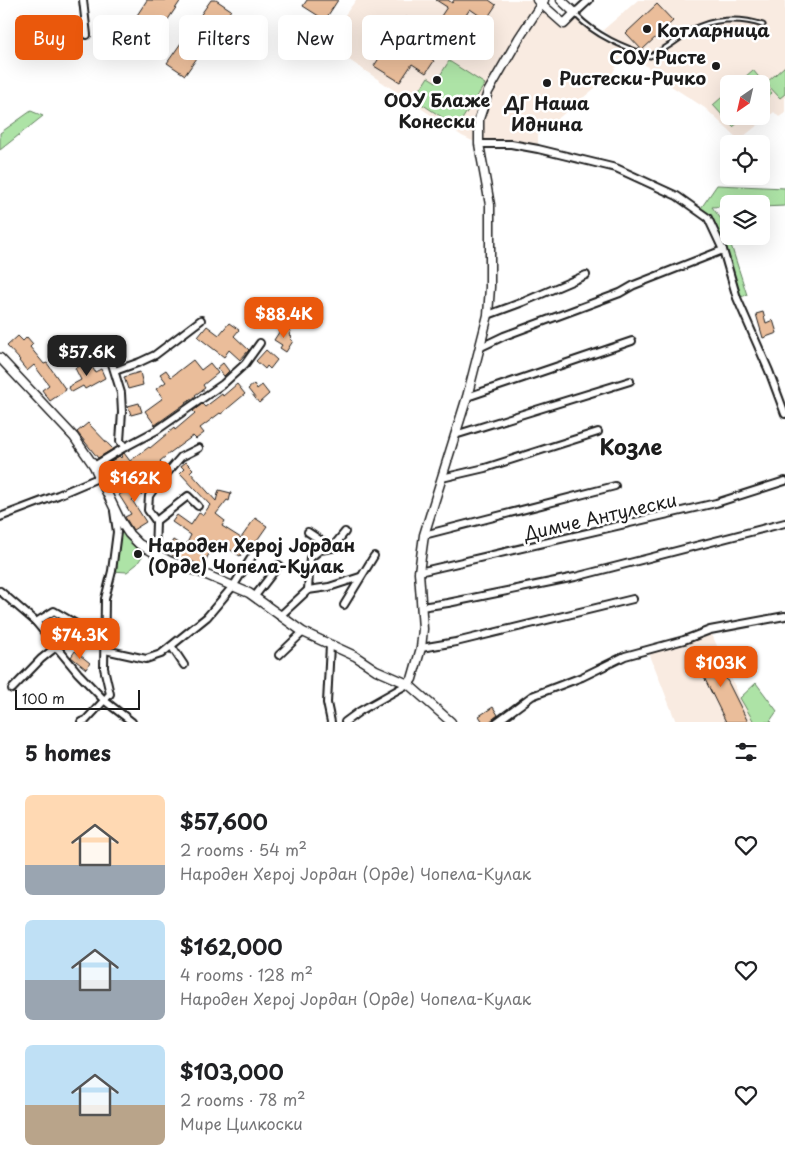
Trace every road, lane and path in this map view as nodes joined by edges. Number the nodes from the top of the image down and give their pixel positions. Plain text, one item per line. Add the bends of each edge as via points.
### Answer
1 (83, 0) edge
2 (561, 0) edge
3 (589, 0) edge
4 (541, 1) edge
5 (575, 14) junction
6 (763, 25) dead end
7 (87, 34) dead end
8 (479, 144) junction
9 (724, 250) junction
10 (586, 275) dead end
11 (488, 315) junction
12 (201, 320) dead end
13 (632, 341) dead end
14 (260, 344) dead end
15 (481, 347) junction
16 (109, 354) dead end
17 (0, 358) edge
18 (115, 371) junction
19 (630, 381) dead end
20 (467, 396) junction
21 (785, 414) edge
22 (598, 432) dead end
23 (455, 435) junction
24 (125, 447) junction
25 (198, 448) dead end
26 (94, 466) junction
27 (98, 478) junction
28 (442, 478) junction
29 (785, 481) edge
30 (615, 486) dead end
31 (198, 506) dead end
32 (114, 507) junction
33 (0, 517) edge
34 (156, 521) junction
35 (785, 523) edge
36 (308, 532) dead end
37 (345, 532) dead end
38 (424, 535) junction
39 (332, 548) junction
40 (155, 555) junction
41 (253, 555) dead end
42 (374, 556) dead end
43 (279, 565) dead end
44 (419, 572) junction
45 (360, 577) junction
46 (234, 585) junction
47 (308, 590) junction
48 (0, 591) edge
49 (255, 596) junction
50 (633, 600) dead end
51 (344, 605) dead end
52 (421, 607) junction
53 (280, 616) junction
54 (785, 616) edge
55 (36, 622) junction
56 (303, 632) junction
57 (105, 633) junction
58 (330, 645) junction
59 (56, 647) junction
60 (172, 647) junction
61 (422, 648) junction
62 (105, 650) junction
63 (279, 655) dead end
64 (184, 665) dead end
65 (408, 684) junction
66 (12, 689) dead end
67 (105, 700) junction
68 (81, 722) edge
69 (132, 722) edge
70 (331, 722) edge
71 (345, 722) edge
72 (451, 722) edge
73 (497, 722) edge

1 - 7 street
2 - 5 street
3 - 5 street
4 - 5 street via 564,24
4 - 8 street via 488,92 479,119
5 - 6 lane via 616,44 650,56 709,22 736,20
8 - 9 street via 511,144 616,168 677,196 708,218
8 - 11 street via 490,205
9 - 15 street
9 - 21 street via 737,298
10 - 11 street
11 - 15 street
12 - 18 street via 155,355
13 - 20 street
14 - 24 street via 245,364 222,384 157,430
15 - 20 street
16 - 18 street
17 - 26 street via 74,437
18 - 24 street via 121,392 120,441
19 - 23 street
20 - 23 street
22 - 28 street via 485,468
23 - 28 street
24 - 26 street
25 - 34 street via 181,457 149,496 148,510
26 - 27 street
27 - 32 street
27 - 33 street
28 - 38 street
29 - 44 street, Димче Антулески via 707,506
30 - 38 street, Димче Антулески
31 - 34 street via 188,496
32 - 40 street via 129,534
32 - 57 street via 117,532 105,599
34 - 40 street
35 - 52 street via 575,577
36 - 39 street
37 - 39 street
38 - 44 street
39 - 47 street via 320,550 310,558
40 - 46 street
41 - 46 street
42 - 45 street
43 - 49 street
44 - 52 street
45 - 47 street
45 - 51 street
46 - 49 street
46 - 60 street via 207,617
47 - 53 street
48 - 55 street
49 - 53 street
50 - 61 street
52 - 61 street
53 - 56 street
54 - 73 street via 710,630 625,656 532,696
55 - 57 street via 54,611 85,629
55 - 59 street
56 - 58 street
56 - 63 street
57 - 62 street
58 - 65 street
58 - 70 street via 327,703
59 - 66 street
59 - 67 street
60 - 62 street via 146,659
60 - 64 street
61 - 65 street
62 - 67 street via 104,668 110,694
65 - 71 street
65 - 72 street
67 - 68 street
67 - 69 street

